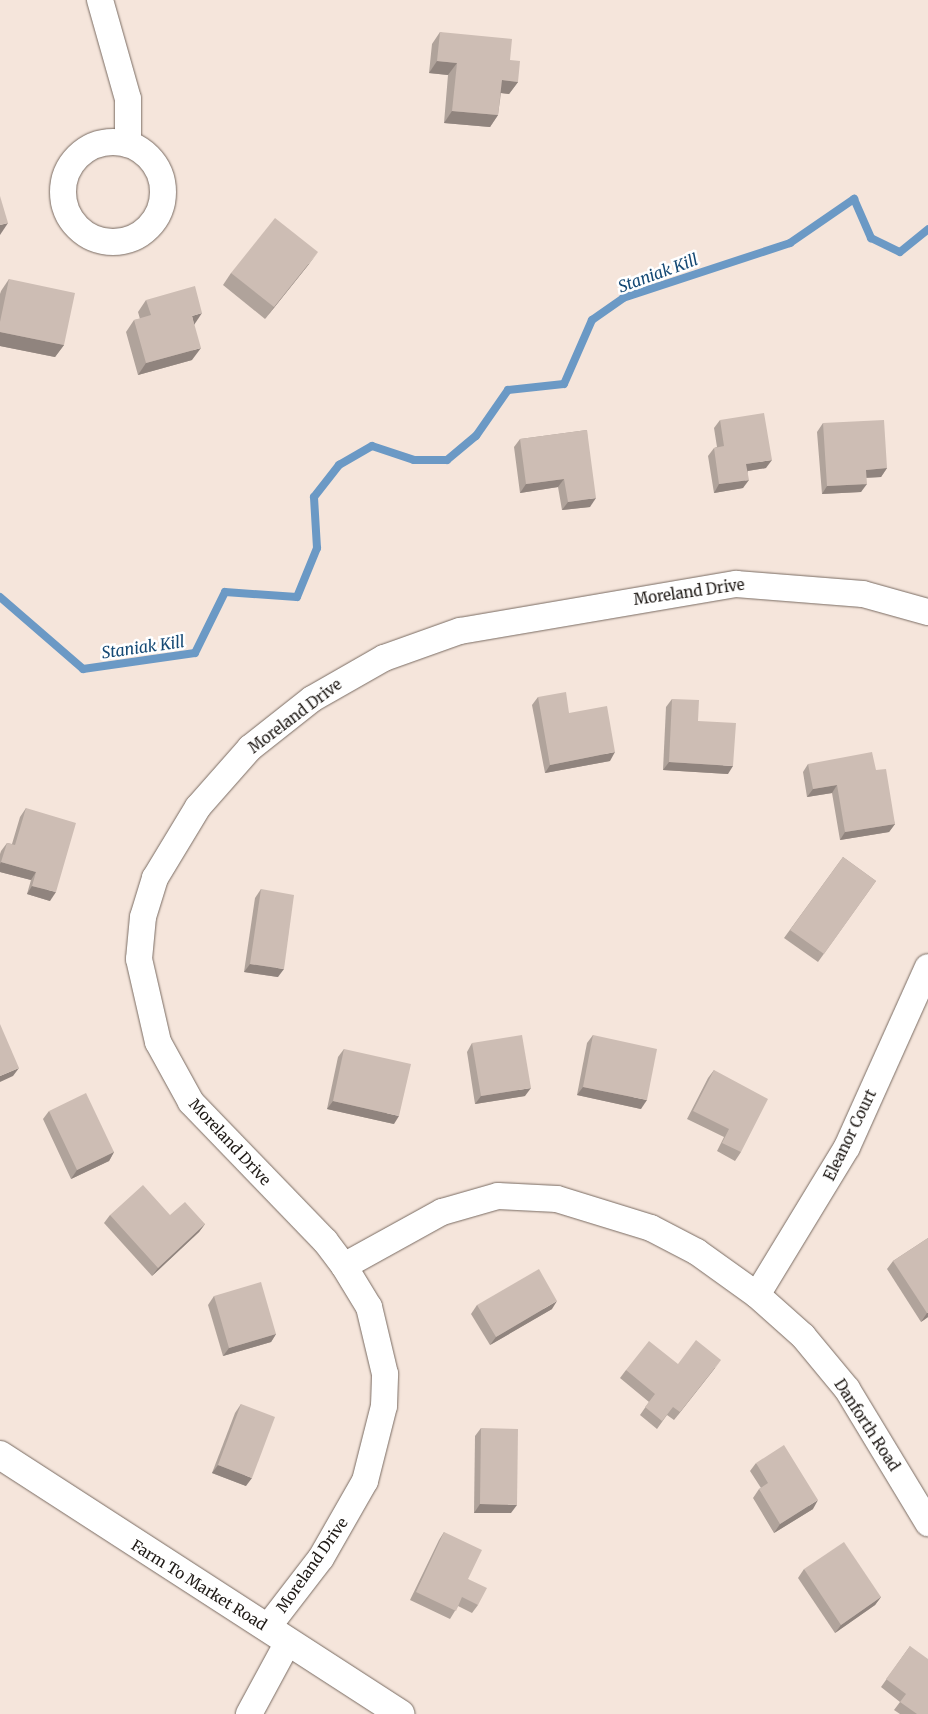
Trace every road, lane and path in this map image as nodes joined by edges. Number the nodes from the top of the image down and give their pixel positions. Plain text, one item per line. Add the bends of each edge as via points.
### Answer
1 (100, 0) edge
2 (128, 144) dead end
3 (928, 612) edge
4 (928, 966) edge
5 (344, 1266) junction
6 (757, 1295) junction
7 (0, 1455) edge
8 (928, 1523) edge
9 (278, 1635) junction
10 (249, 1714) edge
11 (400, 1714) edge

1 - 2 street via 128,99
3 - 5 street, Moreland Drive via 862,594 736,584 460,631 423,642 348,677 275,727 224,774 155,878 143,917 139,959 145,998 158,1042 191,1102 325,1241
4 - 6 street, Eleanor Court via 847,1147
5 - 6 street, Danforth Road via 442,1212 481,1199 529,1196 584,1206 651,1228 697,1252
5 - 9 street, Moreland Drive via 369,1308 380,1345 384,1406 376,1448 345,1520
6 - 8 street, Danforth Road via 802,1336 847,1389
7 - 9 street, Farm To Market Road
9 - 10 street, Moreland Drive
9 - 11 street, Farm To Market Road

